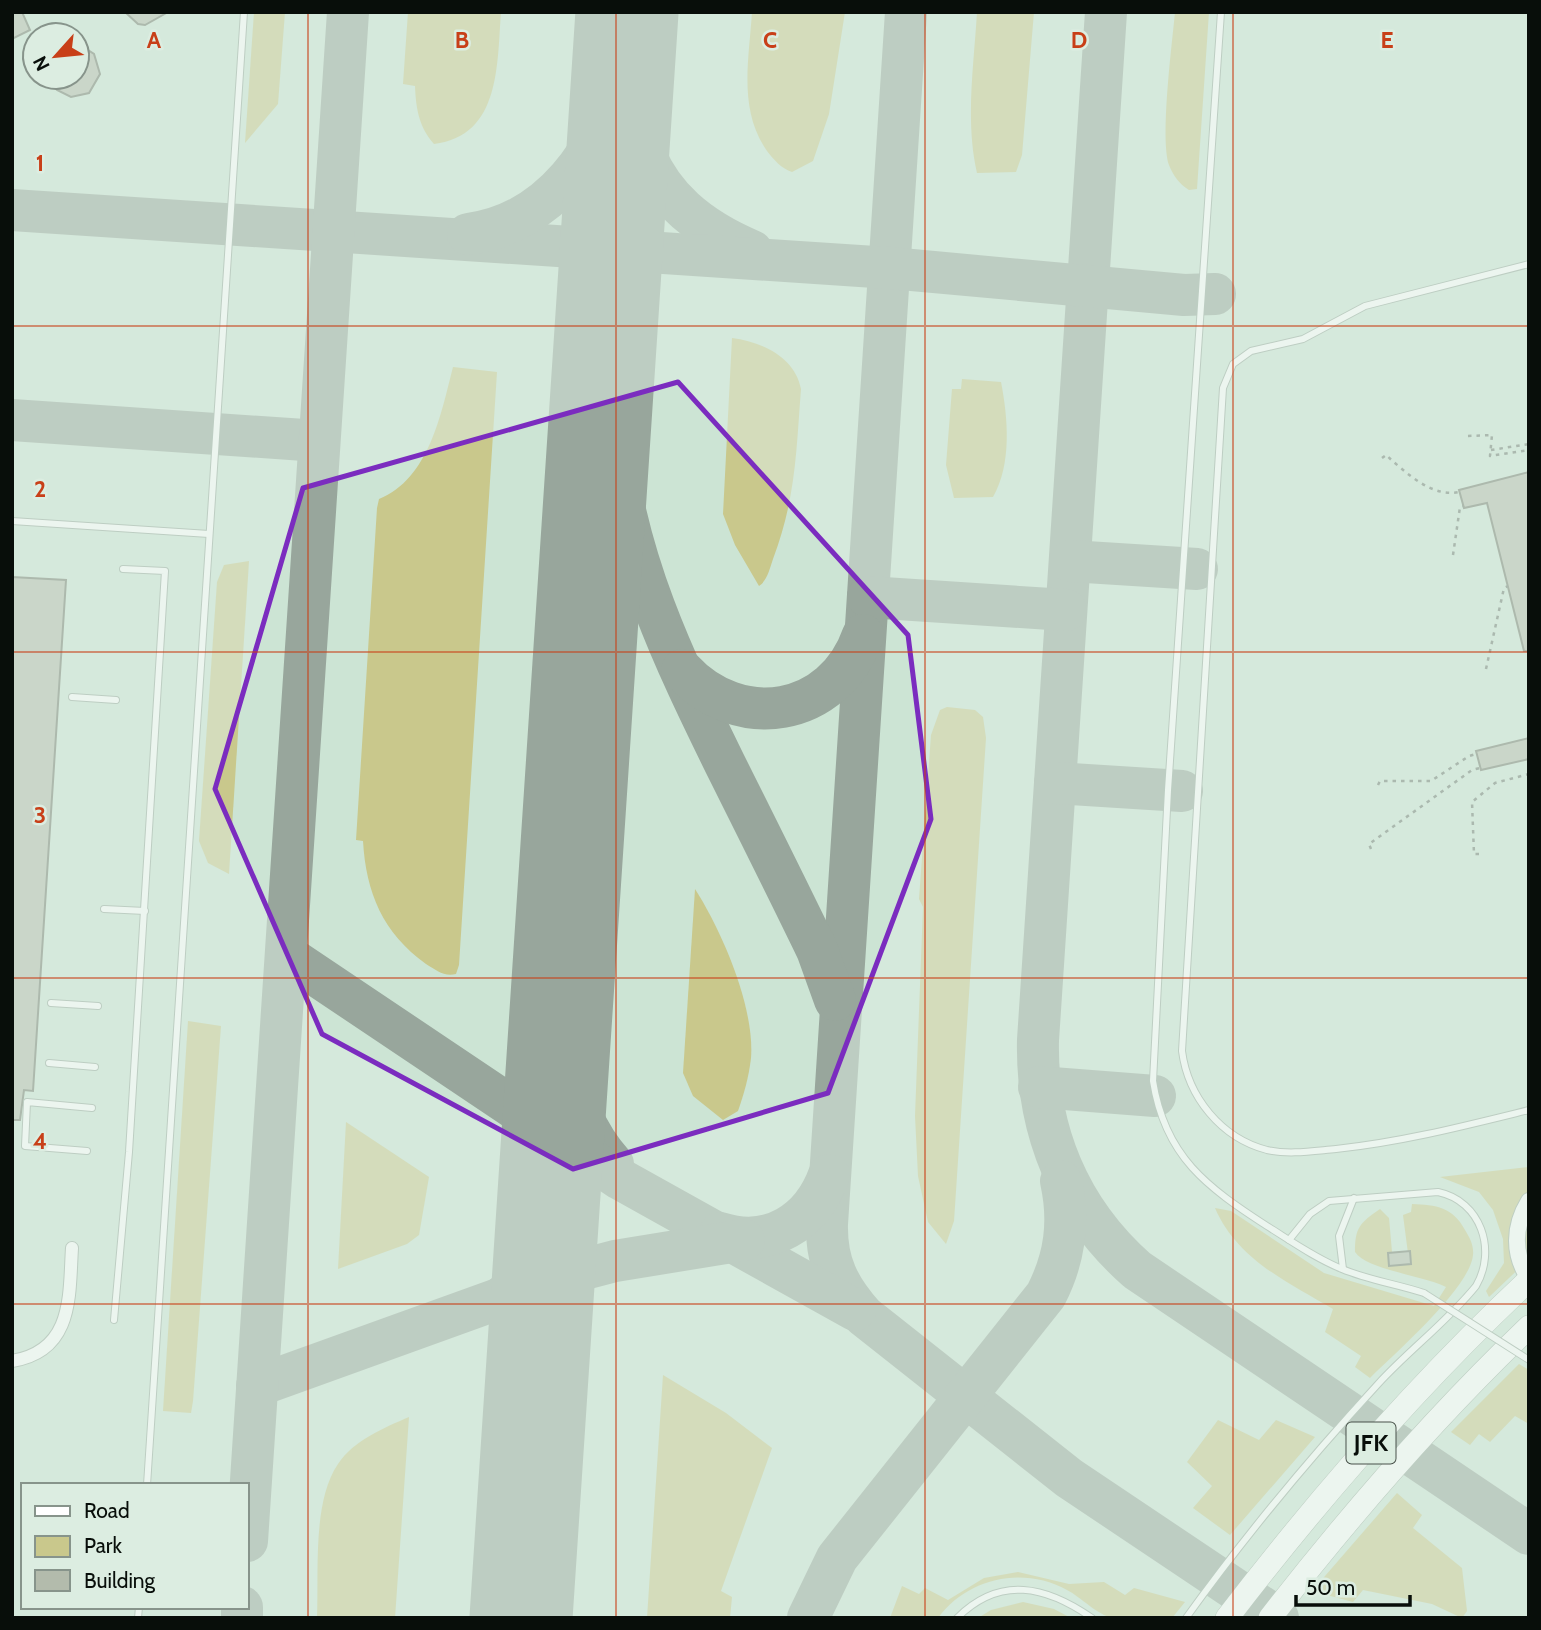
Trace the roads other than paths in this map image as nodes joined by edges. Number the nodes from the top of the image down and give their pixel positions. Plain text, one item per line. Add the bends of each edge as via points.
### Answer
1 (244, 12) edge
2 (1221, 12) edge
3 (1529, 264) edge
4 (12, 521) edge
5 (209, 534) junction
6 (123, 569) dead end
7 (72, 697) dead end
8 (116, 701) dead end
9 (104, 909) dead end
10 (145, 911) junction
11 (51, 1003) dead end
12 (98, 1006) dead end
13 (49, 1063) dead end
14 (95, 1067) dead end
15 (92, 1108) dead end
16 (1529, 1110) edge
17 (87, 1151) dead end
18 (1354, 1198) junction
19 (1529, 1201) edge
20 (1289, 1240) junction
21 (72, 1248) dead end
22 (1343, 1269) junction
23 (1529, 1279) edge
24 (114, 1320) dead end
25 (1529, 1327) edge
26 (1529, 1360) edge
27 (12, 1361) edge
28 (147, 1483) edge
29 (957, 1618) edge
30 (1092, 1618) edge
31 (1185, 1618) edge
32 (1227, 1618) edge
33 (1270, 1618) edge

1 - 5 lane
2 - 20 lane via 1152,1068 1164,1126 1186,1162 1220,1195
3 - 16 lane via 1365,306 1303,339 1251,351 1228,371 1223,388 1182,1051 1190,1082 1208,1113 1235,1136 1269,1150 1310,1152 1397,1142
4 - 5 lane
5 - 28 lane
6 - 10 lane via 165,571
7 - 8 lane
9 - 10 lane
10 - 24 lane
11 - 12 lane
13 - 14 lane
15 - 17 lane via 27,1102 25,1146
18 - 20 lane via 1329,1201 1315,1209
18 - 22 lane via 1339,1236
18 - 31 lane via 1430,1192 1454,1197 1469,1209 1484,1234 1486,1261 1481,1279 1325,1443
19 - 23 street via 1516,1237 1520,1264
20 - 22 lane
21 - 27 street via 64,1326 45,1346
22 - 26 lane, bridge via 1424,1293
23 - 32 highway, JFK via 1390,1422
25 - 33 highway, JFK via 1385,1479
29 - 30 lane via 983,1598 1015,1589 1061,1598

